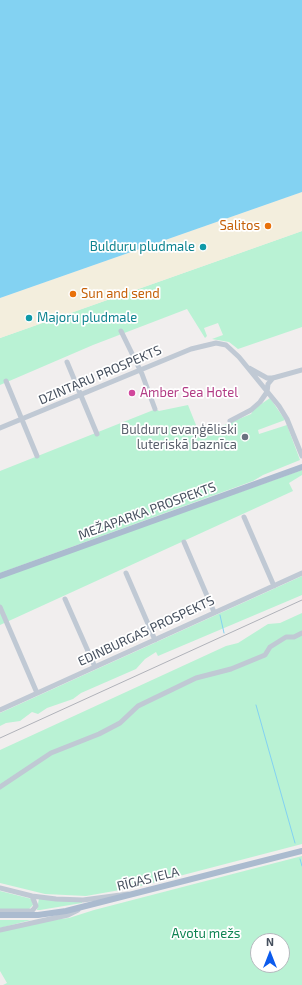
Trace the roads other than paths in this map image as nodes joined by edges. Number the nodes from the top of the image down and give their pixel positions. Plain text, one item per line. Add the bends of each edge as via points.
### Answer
1 (121, 331) dead end
2 (67, 362) dead end
3 (246, 367) junction
4 (140, 370) junction
5 (302, 370) edge
6 (273, 378) junction
7 (6, 381) dead end
8 (267, 392) junction
9 (81, 395) junction
10 (155, 409) dead end
11 (22, 419) junction
12 (230, 421) dead end
13 (0, 428) edge
14 (97, 434) dead end
15 (38, 456) dead end
16 (302, 456) edge
17 (302, 467) edge
18 (244, 516) dead end
19 (184, 542) dead end
20 (126, 573) dead end
21 (302, 573) edge
22 (0, 576) edge
23 (274, 586) junction
24 (65, 599) dead end
25 (0, 607) edge
26 (214, 612) junction
27 (302, 633) edge
28 (155, 640) junction
29 (96, 667) junction
30 (37, 694) junction
31 (0, 710) edge
32 (0, 787) edge
33 (302, 851) edge
34 (0, 888) edge
35 (131, 894) junction
36 (32, 896) junction
37 (84, 906) junction
38 (0, 911) edge
39 (0, 915) edge
40 (0, 930) edge

1 - 4 street
2 - 9 street
3 - 4 street, DZINTARU PROSPEKTS via 226,345 210,343
3 - 6 street via 267,378
3 - 8 street
4 - 9 street, DZINTARU PROSPEKTS
4 - 10 street
5 - 6 street
6 - 8 street via 268,384
7 - 11 street
8 - 12 street via 251,410
8 - 16 street via 287,419
9 - 11 street, DZINTARU PROSPEKTS
9 - 14 street
11 - 13 street, DZINTARU PROSPEKTS
11 - 15 street
17 - 22 main road, MEŽAPARKA PROSPEKTS
18 - 23 street
19 - 26 street
20 - 28 street
21 - 23 street, EDINBURGAS PROSPEKTS
23 - 26 street, EDINBURGAS PROSPEKTS
24 - 29 street
25 - 30 street
26 - 28 street, EDINBURGAS PROSPEKTS
27 - 32 street via 286,637 270,647 265,655 231,669 196,678 138,706 120,723 99,734 51,752
28 - 29 street, EDINBURGAS PROSPEKTS
29 - 30 street, EDINBURGAS PROSPEKTS
30 - 31 street, EDINBURGAS PROSPEKTS
33 - 35 main road, RĪGAS IELA
34 - 36 street
35 - 36 street via 83,900
35 - 37 main road, RĪGAS IELA
36 - 38 street via 36,906 32,911
37 - 39 main road via 38,915
37 - 40 street, RĪGAS IELA via 68,915

